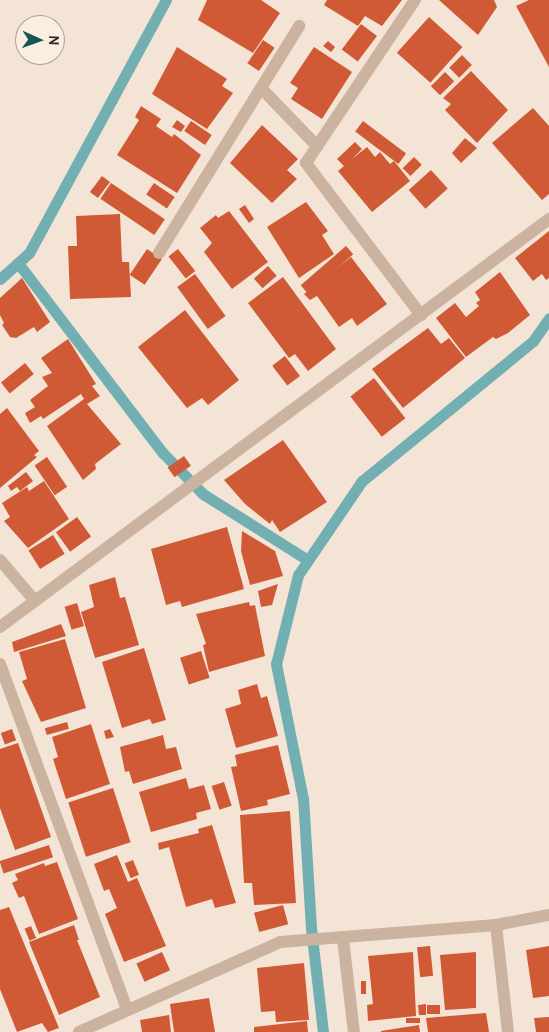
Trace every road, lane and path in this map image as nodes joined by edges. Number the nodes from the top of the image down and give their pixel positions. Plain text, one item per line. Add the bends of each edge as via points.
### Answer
1 (415, 0) edge
2 (299, 26) dead end
3 (261, 88) junction
4 (318, 146) junction
5 (549, 219) edge
6 (159, 253) dead end
7 (421, 315) junction
8 (0, 560) edge
9 (35, 600) junction
10 (0, 627) edge
11 (0, 664) edge
12 (549, 915) edge
13 (496, 925) junction
14 (343, 939) junction
15 (127, 1009) junction
16 (79, 1032) edge
17 (354, 1032) edge
18 (508, 1032) edge

1 - 4 street
2 - 3 street
3 - 4 street
3 - 6 street
4 - 7 street via 306,163
5 - 7 street
7 - 9 street
8 - 9 street
9 - 10 street
11 - 15 street
12 - 13 street
13 - 14 street
13 - 18 street
14 - 15 street via 280,942
14 - 17 street
15 - 16 street

